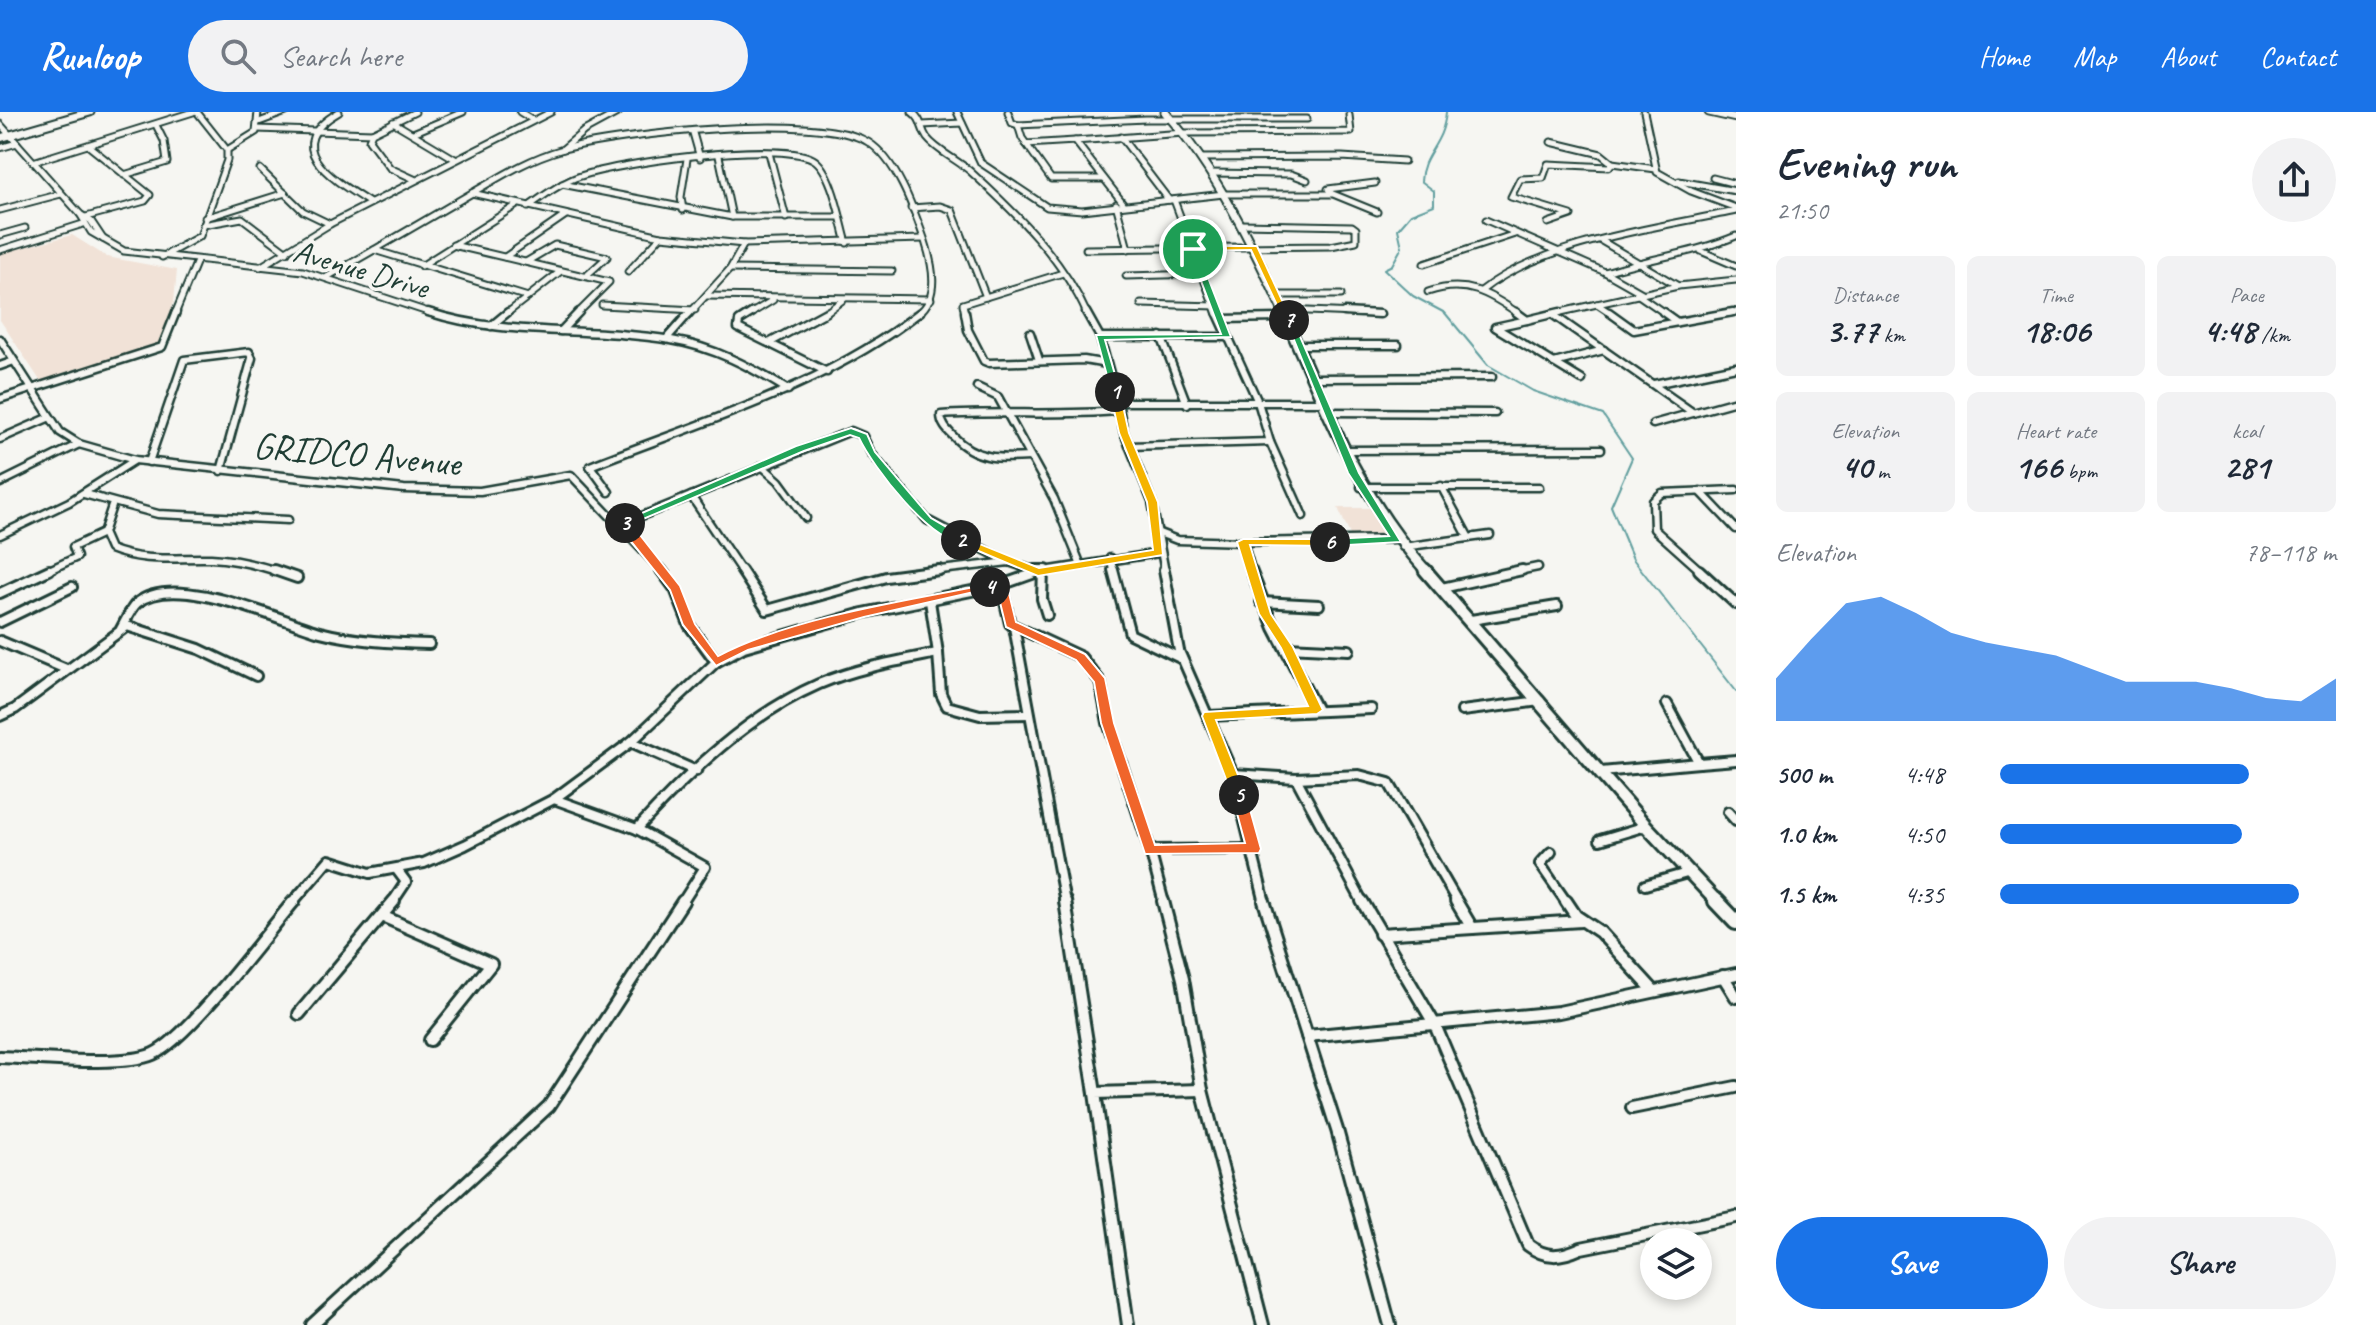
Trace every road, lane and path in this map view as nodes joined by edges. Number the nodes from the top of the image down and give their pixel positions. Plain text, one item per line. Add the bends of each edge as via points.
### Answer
1 (90, 112) edge
2 (195, 112) edge
3 (258, 112) edge
4 (286, 112) edge
5 (339, 112) edge
6 (415, 112) edge
7 (463, 112) edge
8 (520, 112) edge
9 (551, 112) edge
10 (619, 112) edge
11 (912, 112) edge
12 (957, 112) edge
13 (1008, 112) edge
14 (1054, 112) edge
15 (1216, 112) edge
16 (1304, 112) edge
17 (1644, 112) edge
18 (1709, 112) edge
19 (1349, 115) dead end
20 (1168, 116) edge
21 (1736, 118) edge
22 (1219, 119) junction
23 (1307, 119) junction
24 (533, 120) junction
25 (259, 122) junction
26 (393, 122) junction
27 (962, 123) junction
28 (1062, 123) junction
29 (0, 124) edge
30 (156, 125) junction
31 (922, 125) junction
32 (1018, 125) junction
33 (257, 129) junction
34 (310, 130) junction
35 (1311, 130) junction
36 (372, 133) junction
37 (413, 133) junction
38 (693, 133) junction
39 (1184, 133) junction
40 (10, 135) junction
41 (1121, 137) junction
42 (0, 138) edge
43 (1075, 141) junction
44 (1551, 142) dead end
45 (17, 143) junction
46 (1026, 144) junction
47 (90, 147) junction
48 (0, 148) edge
49 (563, 149) junction
50 (227, 150) junction
51 (769, 153) junction
52 (719, 156) junction
53 (700, 158) junction
54 (1201, 158) junction
55 (455, 159) junction
56 (687, 159) junction
57 (1404, 161) dead end
58 (33, 162) junction
59 (1612, 163) junction
60 (260, 169) dead end
61 (1656, 169) junction
62 (1210, 173) junction
63 (124, 175) junction
64 (1713, 178) dead end
65 (414, 179) junction
66 (1104, 179) junction
67 (1307, 180) dead end
68 (1678, 181) junction
69 (1375, 183) dead end
70 (562, 184) junction
71 (1736, 184) edge
72 (1736, 191) edge
73 (285, 193) junction
74 (472, 193) junction
75 (61, 194) junction
76 (1224, 194) junction
77 (1332, 194) junction
78 (1171, 200) junction
79 (0, 203) edge
80 (370, 203) junction
81 (1123, 203) junction
82 (1116, 204) junction
83 (517, 205) junction
84 (528, 207) junction
85 (911, 208) junction
86 (3, 209) edge
87 (683, 210) junction
88 (1736, 210) edge
89 (1377, 212) dead end
90 (83, 215) junction
91 (566, 215) junction
92 (732, 217) junction
93 (838, 217) junction
94 (786, 218) junction
95 (1486, 220) dead end
96 (204, 221) junction
97 (1548, 223) dead end
98 (83, 224) junction
99 (330, 224) junction
100 (1241, 224) junction
101 (25, 228) dead end
102 (1516, 234) junction
103 (0, 235) edge
104 (661, 236) junction
105 (1736, 236) edge
106 (923, 239) junction
107 (103, 240) junction
108 (1600, 240) junction
109 (847, 243) junction
110 (744, 244) junction
111 (453, 245) junction
112 (1254, 247) junction
113 (1086, 249) dead end
114 (1128, 249) junction
115 (1193, 249) junction
116 (0, 250) edge
117 (374, 250) junction
118 (1701, 251) junction
119 (287, 252) junction
120 (1561, 254) junction
121 (161, 257) junction
122 (505, 257) junction
123 (197, 261) junction
124 (1639, 261) junction
125 (526, 262) junction
126 (1424, 264) dead end
127 (421, 266) junction
128 (1736, 266) edge
129 (260, 267) junction
130 (730, 269) junction
131 (561, 271) junction
132 (892, 271) dead end
133 (628, 272) dead end
134 (1605, 272) junction
135 (1063, 273) junction
136 (1202, 274) junction
137 (586, 276) junction
138 (1126, 276) dead end
139 (327, 277) junction
140 (1736, 280) edge
141 (1678, 286) junction
142 (1481, 291) junction
143 (1428, 292) dead end
144 (1639, 294) junction
145 (1276, 295) junction
146 (1341, 295) dead end
147 (707, 296) junction
148 (528, 297) junction
149 (986, 297) junction
150 (844, 299) junction
151 (931, 299) junction
152 (773, 300) junction
153 (1141, 304) dead end
154 (1597, 304) junction
155 (602, 305) dead end
156 (1217, 306) junction
157 (695, 310) junction
158 (1736, 312) edge
159 (1286, 314) junction
160 (1380, 314) dead end
161 (1552, 314) junction
162 (1221, 319) junction
163 (1527, 320) junction
164 (1677, 322) junction
165 (491, 326) junction
166 (561, 331) junction
167 (1030, 333) dead end
168 (1161, 336) junction
169 (668, 337) junction
170 (1100, 337) junction
171 (1226, 337) junction
172 (0, 339) edge
173 (769, 343) junction
174 (1299, 345) junction
175 (1398, 345) dead end
176 (1604, 350) junction
177 (1039, 360) junction
178 (14, 361) junction
179 (1554, 363) junction
180 (1107, 364) junction
181 (0, 366) edge
182 (1736, 367) edge
183 (827, 372) junction
184 (1492, 377) dead end
185 (1314, 378) junction
186 (1582, 380) dead end
187 (1654, 384) junction
188 (30, 387) junction
189 (977, 387) dead end
190 (788, 390) junction
191 (0, 399) edge
192 (1736, 401) edge
193 (1258, 402) junction
194 (1187, 404) junction
195 (1118, 407) junction
196 (1326, 407) junction
197 (1005, 411) junction
198 (1692, 412) junction
199 (1495, 413) dead end
200 (48, 418) junction
201 (1653, 424) dead end
202 (0, 439) edge
203 (1270, 442) junction
204 (79, 444) junction
205 (1129, 446) junction
206 (1601, 449) dead end
207 (1344, 450) junction
208 (1030, 457) junction
209 (135, 460) junction
210 (149, 462) junction
211 (762, 466) junction
212 (221, 471) junction
213 (0, 483) edge
214 (1441, 486) junction
215 (1361, 487) junction
216 (1539, 487) dead end
217 (1736, 490) edge
218 (1700, 491) junction
219 (609, 492) dead end
220 (84, 494) junction
221 (691, 496) junction
222 (112, 506) junction
223 (1303, 516) dead end
224 (806, 518) dead end
225 (288, 520) dead end
226 (622, 524) junction
227 (1736, 529) edge
228 (103, 533) junction
229 (1159, 533) junction
230 (0, 535) edge
231 (1490, 535) dead end
232 (1469, 538) junction
233 (1243, 542) junction
234 (1400, 543) junction
235 (1159, 553) junction
236 (1110, 558) junction
237 (1009, 562) junction
238 (1080, 563) junction
239 (1538, 567) dead end
240 (1040, 572) junction
241 (297, 578) dead end
242 (1001, 585) junction
243 (72, 587) dead end
244 (1442, 588) junction
245 (0, 593) edge
246 (1734, 600) edge
247 (930, 601) junction
248 (1261, 602) junction
249 (1319, 605) dead end
250 (1557, 606) dead end
251 (1047, 615) dead end
252 (1471, 620) junction
253 (0, 622) edge
254 (1014, 627) junction
255 (121, 629) junction
256 (0, 641) edge
257 (429, 644) dead end
258 (1287, 647) junction
259 (1349, 650) dead end
260 (938, 653) junction
261 (1182, 659) junction
262 (716, 662) junction
263 (66, 669) junction
264 (256, 676) dead end
265 (1541, 701) junction
266 (1667, 704) dead end
267 (1371, 709) dead end
268 (1317, 710) junction
269 (1462, 711) dead end
270 (1028, 714) junction
271 (0, 716) edge
272 (1208, 716) junction
273 (631, 742) junction
274 (1736, 760) edge
275 (1699, 763) junction
276 (696, 771) junction
277 (1601, 772) junction
278 (1233, 774) junction
279 (1296, 778) junction
280 (554, 799) junction
281 (1728, 812) dead end
282 (1736, 821) edge
283 (1646, 826) junction
284 (637, 829) junction
285 (1600, 840) dead end
286 (1254, 849) junction
287 (1150, 850) junction
288 (1551, 852) dead end
289 (397, 870) junction
290 (1687, 873) junction
291 (1645, 885) dead end
292 (382, 916) junction
293 (1734, 916) edge
294 (1581, 921) junction
295 (1472, 928) junction
296 (1380, 934) junction
297 (1736, 974) edge
298 (1723, 976) junction
299 (1654, 991) junction
300 (1736, 997) edge
301 (299, 1014) dead end
302 (1435, 1025) junction
303 (1307, 1036) junction
304 (430, 1040) dead end
305 (0, 1057) edge
306 (1736, 1087) edge
307 (1202, 1090) junction
308 (1095, 1093) junction
309 (1632, 1108) dead end
310 (1736, 1217) edge
311 (312, 1325) edge
312 (1128, 1325) edge
313 (1263, 1325) edge
314 (1390, 1325) edge

1 - 40 street
2 - 30 street
2 - 50 street
3 - 25 street
4 - 25 street
5 - 34 street
6 - 26 street
7 - 37 street
8 - 24 street
9 - 24 street
10 - 49 street
11 - 31 street
12 - 27 street
13 - 32 street
14 - 28 street
15 - 22 street
16 - 23 street
17 - 61 street
18 - 21 street
19 - 35 street via 1353,132
20 - 22 street
20 - 28 street
20 - 39 street
22 - 23 street
23 - 35 street
24 - 55 street
25 - 33 street
26 - 36 street
26 - 37 street
27 - 31 street
27 - 82 street via 981,163 1038,204 1076,210
28 - 32 street
29 - 40 street
30 - 47 street
30 - 63 street via 167,162
31 - 135 street via 926,137 960,159 1011,209
32 - 46 street
33 - 34 street
33 - 50 street
34 - 36 street
34 - 80 street via 306,142 311,154
35 - 39 street
36 - 65 street via 371,147 390,168
37 - 55 street
38 - 49 street
38 - 53 street
38 - 85 street via 802,126 850,133 871,144
39 - 41 street
39 - 54 street
40 - 42 street
40 - 45 street
41 - 43 street
41 - 78 street
43 - 46 street
43 - 66 street
44 - 59 street via 1562,149 1604,154
45 - 48 street
45 - 58 street
46 - 66 street via 1051,179
47 - 58 street
47 - 63 street
49 - 74 street
50 - 96 street
51 - 52 street
51 - 93 street via 805,155 821,164
51 - 94 street
52 - 53 street
52 - 92 street
53 - 56 street
54 - 57 street
54 - 62 street
55 - 65 street
56 - 70 street via 596,171
56 - 87 street
58 - 75 street
59 - 61 street
59 - 97 street via 1548,164 1543,178 1520,179 1511,197 1571,215
60 - 73 street
61 - 68 street
62 - 67 street via 1291,174
62 - 76 street
63 - 90 street via 150,198
64 - 71 street
65 - 80 street
66 - 81 street
68 - 72 street
68 - 88 street
69 - 77 street via 1328,189
70 - 84 street
70 - 87 street
73 - 96 street
73 - 99 street via 303,211
74 - 83 street
74 - 117 street
75 - 86 street
75 - 90 street
76 - 77 street
76 - 78 street
76 - 100 street
77 - 89 street
78 - 81 street
78 - 115 street
79 - 86 street
80 - 99 street
81 - 82 street
82 - 114 street
83 - 84 street
83 - 111 street
84 - 91 street
85 - 106 street
85 - 149 street via 952,210
87 - 92 street
88 - 108 street
90 - 98 street
90 - 107 street
91 - 104 street
91 - 122 street
92 - 94 street
93 - 94 street
93 - 109 street
95 - 102 street
96 - 119 street via 242,218
96 - 121 street via 197,239
98 - 107 street
98 - 116 street
99 - 119 street
100 - 112 street
100 - 112 street via 1356,229 1351,244
101 - 103 street
102 - 120 street
102 - 126 street
104 - 110 street
104 - 133 street
105 - 118 street
106 - 109 street
106 - 151 street
107 - 121 street, Avenue Drive via 124,251
108 - 120 street
108 - 124 street
109 - 110 street
110 - 130 street
111 - 122 street
111 - 127 street
112 - 115 street
112 - 145 street
113 - 114 street
114 - 115 street
115 - 136 street
117 - 127 street
117 - 139 street
118 - 124 street
118 - 128 street
119 - 129 street
120 - 134 street
120 - 142 street
121 - 123 street, Avenue Drive
122 - 125 street
123 - 129 street, Avenue Drive
123 - 188 street via 162,347
124 - 134 street
124 - 141 street
125 - 131 street
125 - 137 street via 555,245 607,257
127 - 148 street
129 - 139 street, Avenue Drive
130 - 132 street
130 - 147 street
131 - 137 street
131 - 148 street
134 - 144 street
135 - 149 street
135 - 170 street
136 - 138 street
136 - 156 street
137 - 166 street via 609,284
139 - 165 street, Avenue Drive via 431,313
140 - 141 street
141 - 144 street
142 - 143 street via 1453,282
142 - 163 street
144 - 154 street
144 - 164 street
145 - 146 street
145 - 159 street
147 - 152 street
147 - 157 street
148 - 165 street
149 - 177 street via 963,305 968,330 984,361
150 - 151 street
150 - 152 street
150 - 173 street via 814,322
151 - 183 street via 894,333
152 - 173 street via 738,325
153 - 156 street
154 - 161 street
154 - 164 street via 1632,330
155 - 157 street
156 - 162 street
157 - 169 street
158 - 164 street
159 - 160 street
159 - 162 street
159 - 174 street
161 - 163 street
161 - 176 street
162 - 171 street
163 - 179 street via 1495,327
165 - 166 street, Avenue Drive
166 - 169 street, Avenue Drive
167 - 177 street
168 - 170 street
168 - 171 street
168 - 194 street
169 - 190 street, Avenue Drive via 727,355
170 - 180 street
171 - 193 street
172 - 178 street, GRIDCO Avenue
173 - 183 street
174 - 175 street
174 - 185 street
176 - 179 street
176 - 187 street
177 - 180 street
178 - 181 street
178 - 188 street, GRIDCO Avenue
179 - 186 street
180 - 195 street
182 - 187 street
183 - 190 street
184 - 185 street
185 - 196 street
187 - 198 street
188 - 191 street
188 - 200 street, GRIDCO Avenue
189 - 197 street via 998,397
190 - 219 street via 590,466
192 - 198 street
193 - 194 street
193 - 196 street
193 - 203 street
194 - 195 street
195 - 197 street via 1063,416
195 - 205 street
196 - 199 street
196 - 207 street
197 - 208 street
197 - 208 street via 945,414 941,421 976,457
198 - 201 street
200 - 202 street
200 - 204 street, GRIDCO Avenue
203 - 205 street
203 - 223 street
204 - 209 street, GRIDCO Avenue
204 - 213 street
205 - 229 street
206 - 207 street
207 - 215 street
208 - 238 street
209 - 210 street, GRIDCO Avenue
209 - 220 street
210 - 212 street, GRIDCO Avenue
210 - 212 street via 184,360 249,352 252,358
211 - 221 street
211 - 224 street
211 - 237 street via 844,431 855,432 927,520
212 - 226 street, GRIDCO Avenue via 463,491 565,474
214 - 215 street
214 - 216 street
214 - 232 street
215 - 234 street
217 - 218 street
218 - 227 street
218 - 246 street via 1662,493 1653,501 1654,529
220 - 222 street
220 - 230 street
221 - 226 street
221 - 237 street via 767,610 886,577
222 - 225 street via 210,520
222 - 228 street
226 - 262 street, GRIDCO Avenue via 675,589 689,625
228 - 241 street via 110,549 129,557 221,559
228 - 245 street via 73,547 77,557 72,560
229 - 233 street via 1177,540
229 - 235 street
231 - 232 street
232 - 234 street
233 - 234 street
233 - 248 street
234 - 244 street
235 - 236 street
235 - 261 street
236 - 238 street
236 - 261 street via 1130,634
237 - 240 street
238 - 240 street
239 - 244 street
240 - 242 street
240 - 251 street
242 - 247 street
242 - 254 street
243 - 253 street
244 - 252 street
247 - 260 street
247 - 262 street via 763,641
248 - 249 street
248 - 258 street
250 - 252 street
252 - 265 street
254 - 270 street
254 - 287 street via 1081,657 1100,681 1108,723
255 - 257 street via 137,603 167,594 231,601 344,637
255 - 263 street
255 - 264 street via 134,626 157,633
256 - 263 street
258 - 259 street
258 - 268 street
260 - 270 street via 947,706 967,714
260 - 276 street via 869,668 806,690
261 - 272 street
262 - 273 street
263 - 271 street
265 - 269 street
265 - 277 street
266 - 275 street
267 - 268 street
268 - 272 street
270 - 308 street via 1053,827
272 - 278 street
273 - 276 street
273 - 280 street
274 - 275 street
275 - 277 street
276 - 284 street
277 - 283 street
278 - 279 street
278 - 286 street
279 - 295 street via 1359,775 1389,783
279 - 296 street
280 - 284 street
280 - 289 street via 465,845
281 - 282 street
283 - 285 street
283 - 290 street
284 - 311 street via 705,867 608,1016 549,1106
286 - 287 street
286 - 303 street via 1271,929
287 - 307 street via 1183,979
288 - 294 street via 1540,864
289 - 292 street via 407,885
289 - 305 street via 370,873 329,860 182,1032 151,1055
290 - 291 street
290 - 293 street
292 - 301 street
292 - 304 street via 491,964
294 - 295 street
294 - 299 street via 1600,932
295 - 296 street
296 - 302 street
297 - 298 street
298 - 299 street
298 - 300 street
299 - 302 street via 1559,1012
302 - 303 street
302 - 310 street via 1528,1245 1540,1255 1562,1257 1581,1248
303 - 314 street
306 - 309 street
307 - 308 street
307 - 313 street
308 - 312 street

